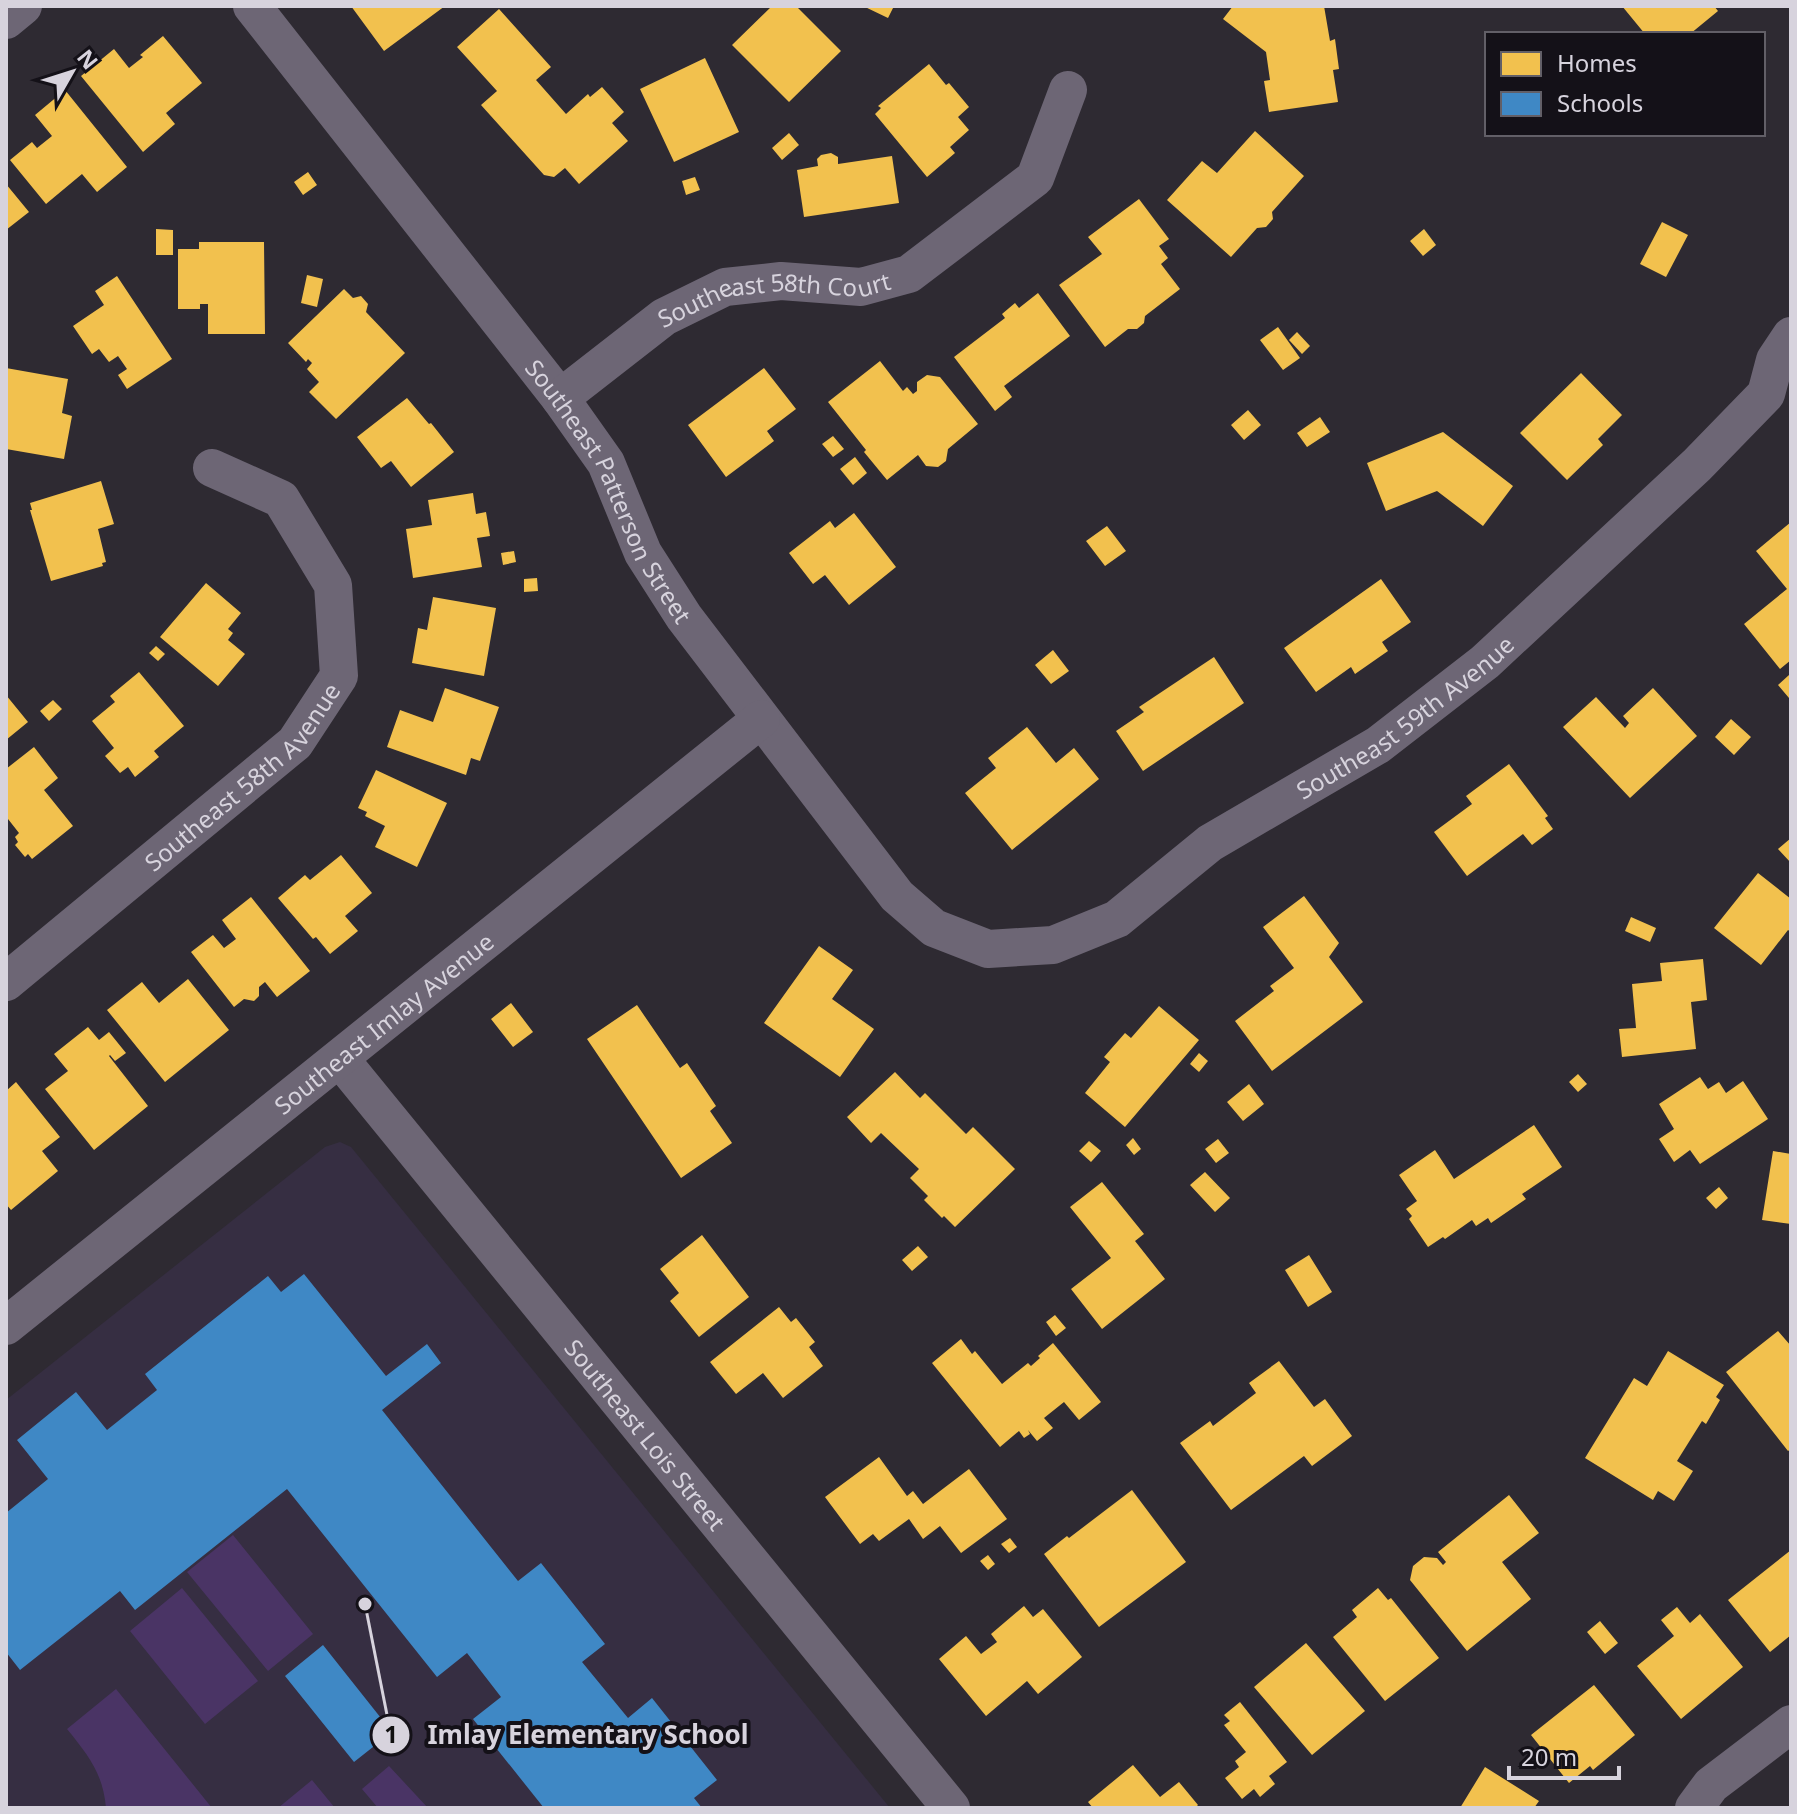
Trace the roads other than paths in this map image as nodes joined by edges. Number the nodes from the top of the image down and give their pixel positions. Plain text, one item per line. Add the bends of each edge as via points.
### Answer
1 (23, 6) edge
2 (252, 6) edge
3 (6, 20) edge
4 (1068, 90) dead end
5 (1791, 336) edge
6 (1778, 394) edge
7 (560, 398) junction
8 (212, 468) dead end
9 (761, 719) junction
10 (988, 949) joint
11 (6, 982) edge
12 (340, 1059) junction
13 (6, 1326) edge
14 (1791, 1724) edge
15 (951, 1808) edge
16 (1694, 1808) edge

1 - 3 street
2 - 7 street, Southeast Patterson Street
4 - 7 street, Southeast 58th Court via 1035,178 909,274 861,287 781,281 725,287 664,317
5 - 6 street, Southeast 59th Avenue via 1775,360
6 - 10 street, Southeast 59th Avenue via 1485,662 1378,745 1210,843 1117,919 1053,945
7 - 9 street, Southeast Patterson Street via 606,463 643,553
8 - 11 street, Southeast 58th Avenue via 281,499 333,585 339,676 295,743
9 - 10 street, Southeast Patterson Street via 897,896 934,928
9 - 12 street, Southeast Imlay Avenue
12 - 13 street, Southeast Imlay Avenue
12 - 15 street, Southeast Lois Street
14 - 16 street via 1711,1785

